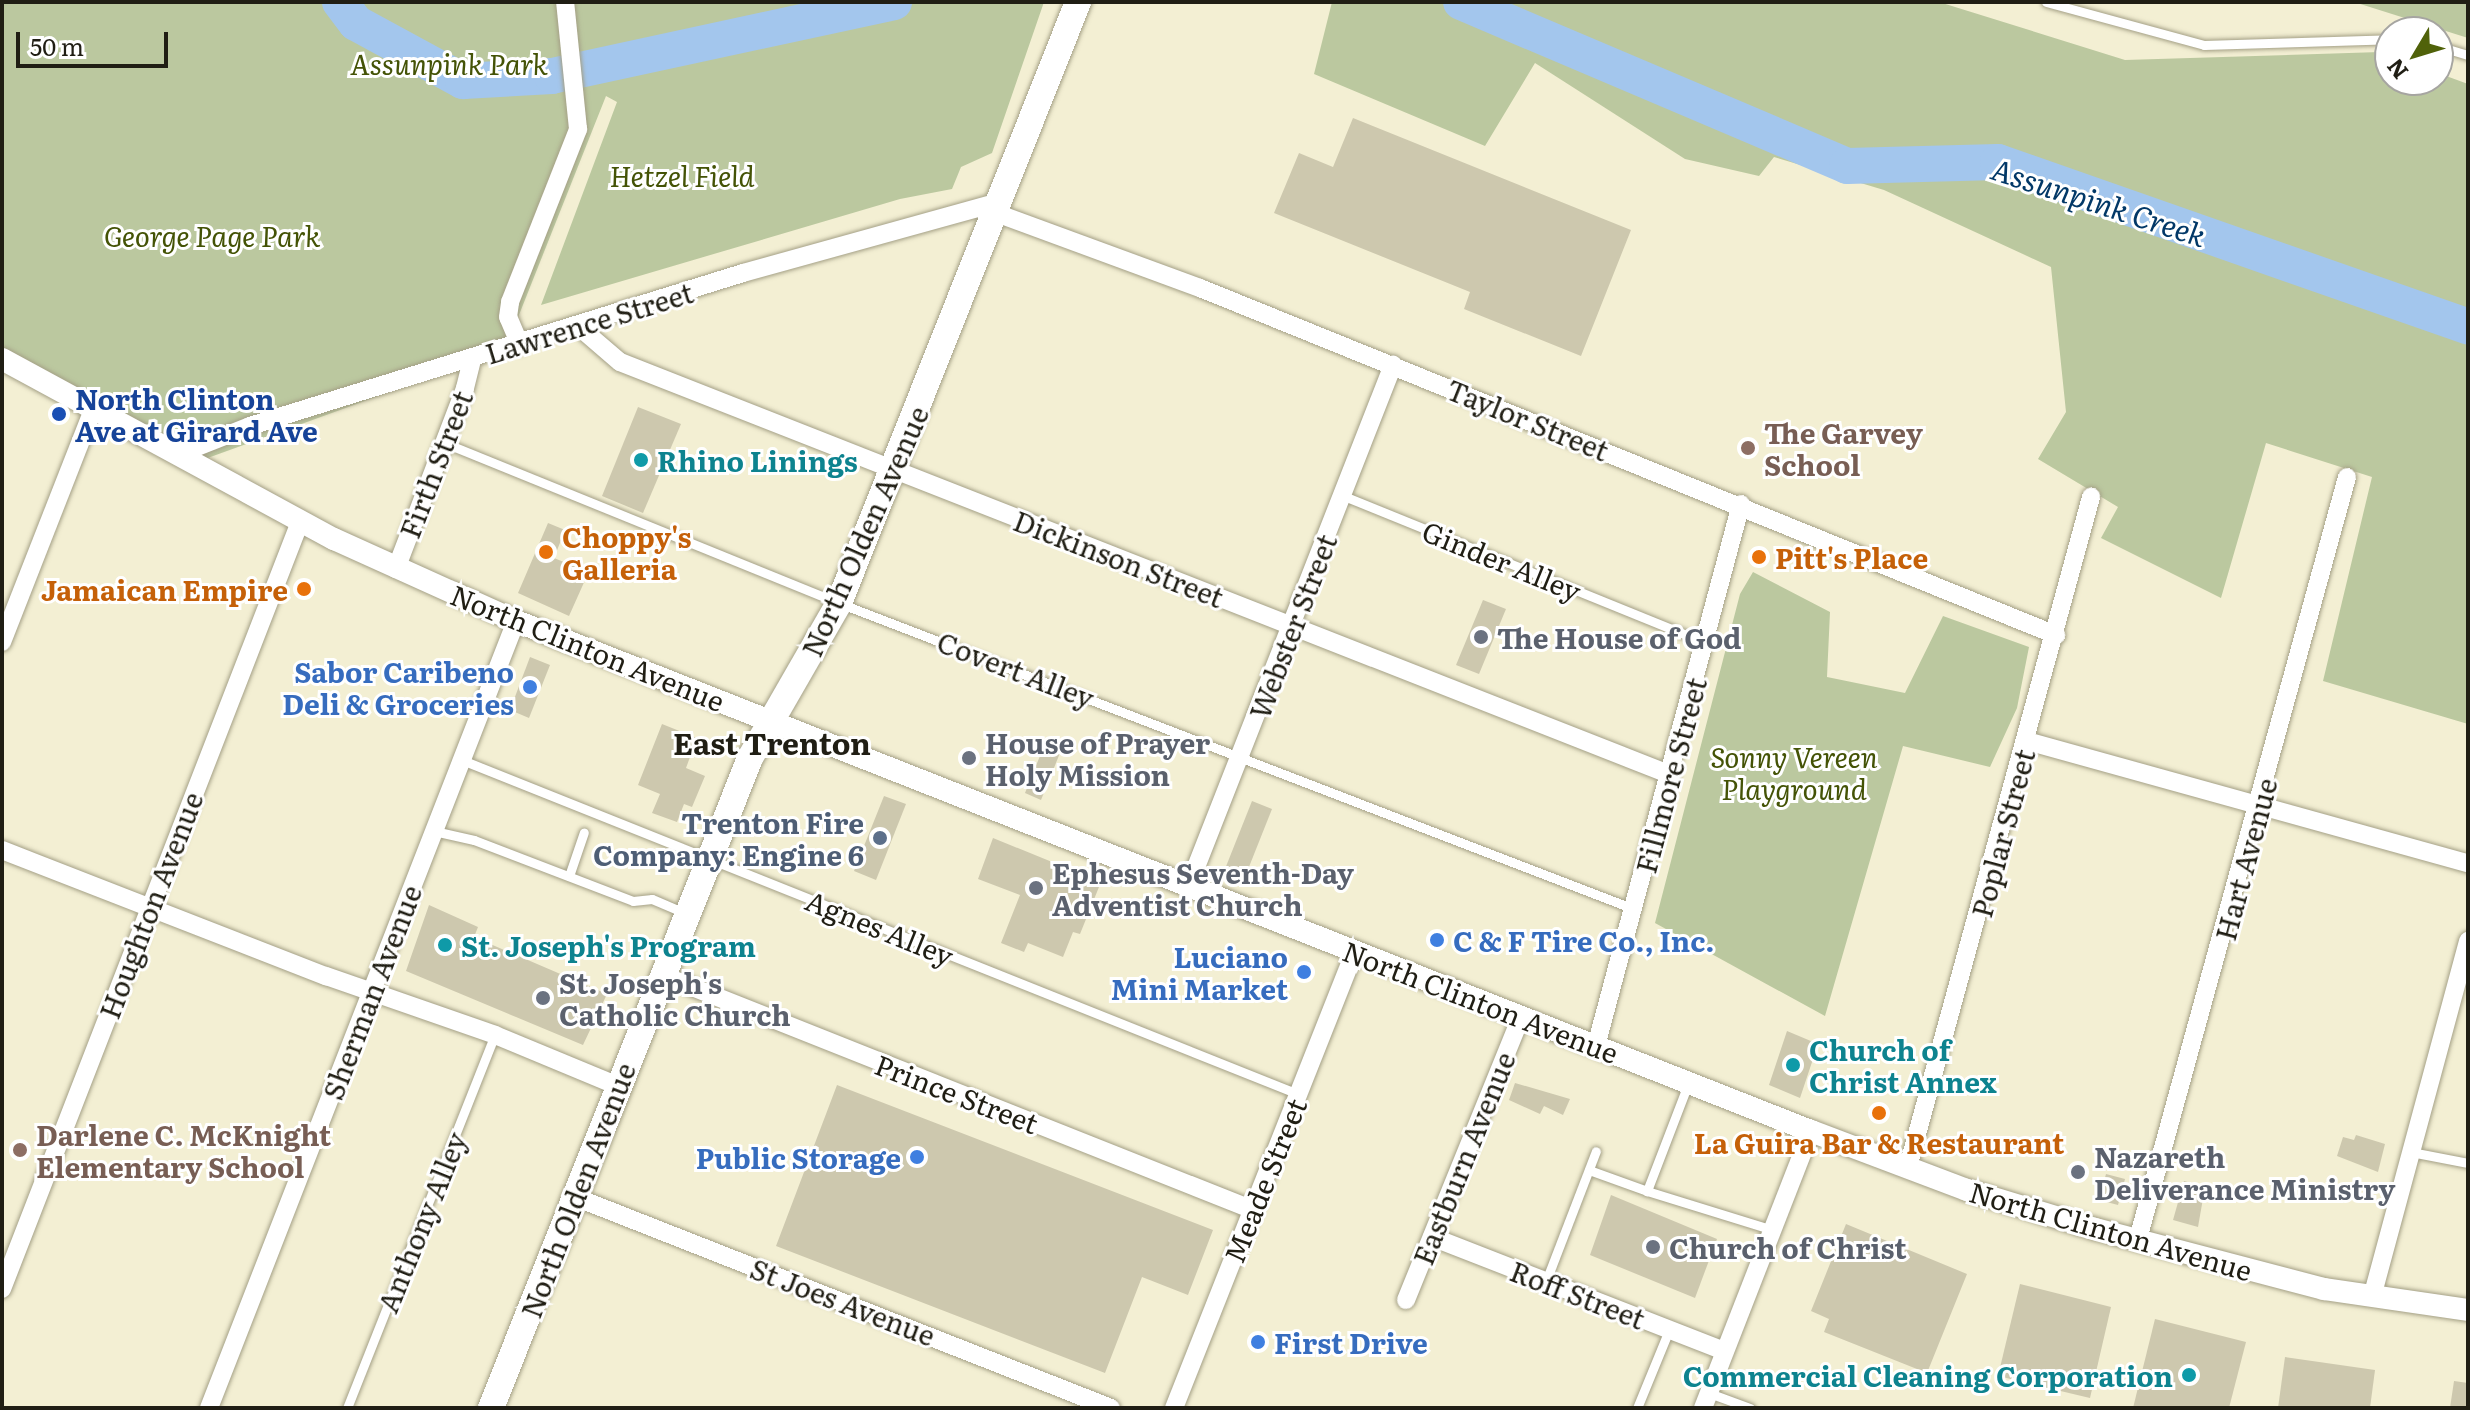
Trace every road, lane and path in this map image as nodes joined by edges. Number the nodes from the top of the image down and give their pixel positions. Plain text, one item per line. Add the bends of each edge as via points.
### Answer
1 (565, 2) edge
2 (2046, 2) edge
3 (1078, 3) edge
4 (2374, 40) edge
5 (999, 207) junction
6 (578, 326) junction
7 (520, 345) junction
8 (2, 359) edge
9 (472, 359) junction
10 (1393, 365) junction
11 (93, 410) junction
12 (445, 443) junction
13 (179, 454) junction
14 (893, 471) junction
15 (2347, 477) dead end
16 (1344, 496) junction
17 (2091, 497) dead end
18 (1741, 504) junction
19 (300, 522) junction
20 (396, 569) junction
21 (839, 603) junction
22 (8, 610) edge
23 (516, 621) junction
24 (1292, 626) junction
25 (2056, 635) junction
26 (2, 642) edge
27 (1704, 642) junction
28 (772, 720) junction
29 (2027, 741) junction
30 (1241, 756) junction
31 (462, 760) junction
32 (1671, 775) junction
33 (2260, 805) junction
34 (434, 831) junction
35 (584, 832) dead end
36 (2, 850) edge
37 (709, 860) junction
38 (2468, 863) edge
39 (569, 876) junction
40 (1189, 885) junction
41 (147, 908) junction
42 (1634, 909) junction
43 (687, 914) junction
44 (2468, 941) edge
45 (1355, 952) junction
46 (662, 975) junction
47 (373, 991) junction
48 (1521, 1017) junction
49 (495, 1035) junction
50 (1596, 1046) junction
51 (1688, 1084) junction
52 (618, 1086) junction
53 (1298, 1094) junction
54 (1811, 1131) junction
55 (1596, 1151) dead end
56 (2411, 1152) junction
57 (2468, 1163) edge
58 (1908, 1167) junction
59 (1589, 1170) junction
60 (1647, 1191) junction
61 (575, 1197) junction
62 (1253, 1210) junction
63 (1773, 1230) junction
64 (1432, 1237) junction
65 (2138, 1239) junction
66 (1546, 1281) junction
67 (2, 1289) edge
68 (2372, 1297) junction
69 (1406, 1300) dead end
70 (2468, 1310) edge
71 (1669, 1330) junction
72 (1725, 1351) junction
73 (1706, 1401) edge
74 (209, 1408) edge
75 (347, 1408) edge
76 (491, 1408) edge
77 (1111, 1408) edge
78 (1174, 1408) edge
79 (1637, 1408) edge
80 (1750, 1408) edge

1 - 7 street via 578,95 572,151 510,302 508,317
2 - 4 lane via 2204,45
3 - 5 main road, North Olden Avenue
5 - 6 street, Lawrence Street via 925,219
5 - 10 street, Taylor Street
5 - 14 main road, North Olden Avenue
6 - 7 street, Lawrence Street
6 - 14 street, Dickinson Street via 620,362
7 - 9 street, Lawrence Street
8 - 11 street, North Clinton Avenue
9 - 12 street, Firth Street
9 - 13 street, Lawrence Street
10 - 16 street, Webster Street
10 - 18 street, Taylor Street
11 - 13 street, North Clinton Avenue
11 - 22 street
12 - 20 street, Firth Street
12 - 21 lane, Covert Alley
13 - 19 street, North Clinton Avenue
14 - 21 main road, North Olden Avenue
14 - 24 street, Dickinson Street
15 - 33 street, Hart Avenue
16 - 24 street, Webster Street
16 - 27 lane, Ginder Alley
17 - 25 street, Poplar Street
18 - 25 street, Taylor Street
18 - 27 street, Fillmore Street
19 - 20 street, North Clinton Avenue
19 - 41 street, Houghton Avenue
20 - 23 street, North Clinton Avenue
21 - 28 main road, North Olden Avenue
21 - 30 lane, Covert Alley
22 - 26 street
23 - 28 street, North Clinton Avenue
23 - 31 street, Sherman Avenue
24 - 30 street, Webster Street
24 - 32 street, Dickinson Street
25 - 29 street, Poplar Street
27 - 32 street, Fillmore Street
28 - 37 main road, North Olden Avenue via 750,758
28 - 40 street, North Clinton Avenue
29 - 33 street
29 - 58 street, Poplar Street
30 - 40 street, Webster Street
30 - 42 lane, Covert Alley
31 - 34 street, Sherman Avenue
31 - 37 lane, Agnes Alley
32 - 42 street, Fillmore Street
33 - 38 street
33 - 65 street, Hart Avenue
34 - 39 lane via 474,840
34 - 47 street, Sherman Avenue
35 - 39 lane
36 - 41 street
37 - 43 main road, North Olden Avenue
37 - 53 lane, Agnes Alley
39 - 43 lane via 633,901 652,899
40 - 45 street, North Clinton Avenue
41 - 47 street
41 - 67 street, Houghton Avenue
42 - 50 street, Fillmore Street
43 - 46 main road, North Olden Avenue
44 - 56 street
45 - 48 street, North Clinton Avenue
45 - 53 street, Meade Street
46 - 52 main road, North Olden Avenue
46 - 62 street, Prince Street
47 - 49 street
47 - 74 street, Sherman Avenue
48 - 50 street, North Clinton Avenue
48 - 64 street, Eastburn Avenue
49 - 52 street
49 - 75 lane, Anthony Alley
50 - 51 street, North Clinton Avenue
51 - 54 street, North Clinton Avenue
51 - 60 lane
52 - 61 main road, North Olden Avenue
53 - 62 street, Meade Street
54 - 58 street, North Clinton Avenue
54 - 63 street
55 - 59 lane
56 - 57 lane
56 - 68 street
58 - 65 street, North Clinton Avenue via 1967,1190
59 - 60 lane
59 - 66 lane
60 - 63 lane
61 - 76 main road, North Olden Avenue
61 - 77 street, St Joes Avenue
62 - 78 street, Meade Street
63 - 72 street
64 - 66 street, Roff Street
64 - 69 street, Eastburn Avenue
65 - 68 street, North Clinton Avenue
66 - 71 street, Roff Street
68 - 70 street, North Clinton Avenue
71 - 72 street, Roff Street
71 - 79 lane
72 - 73 street
73 - 80 lane

